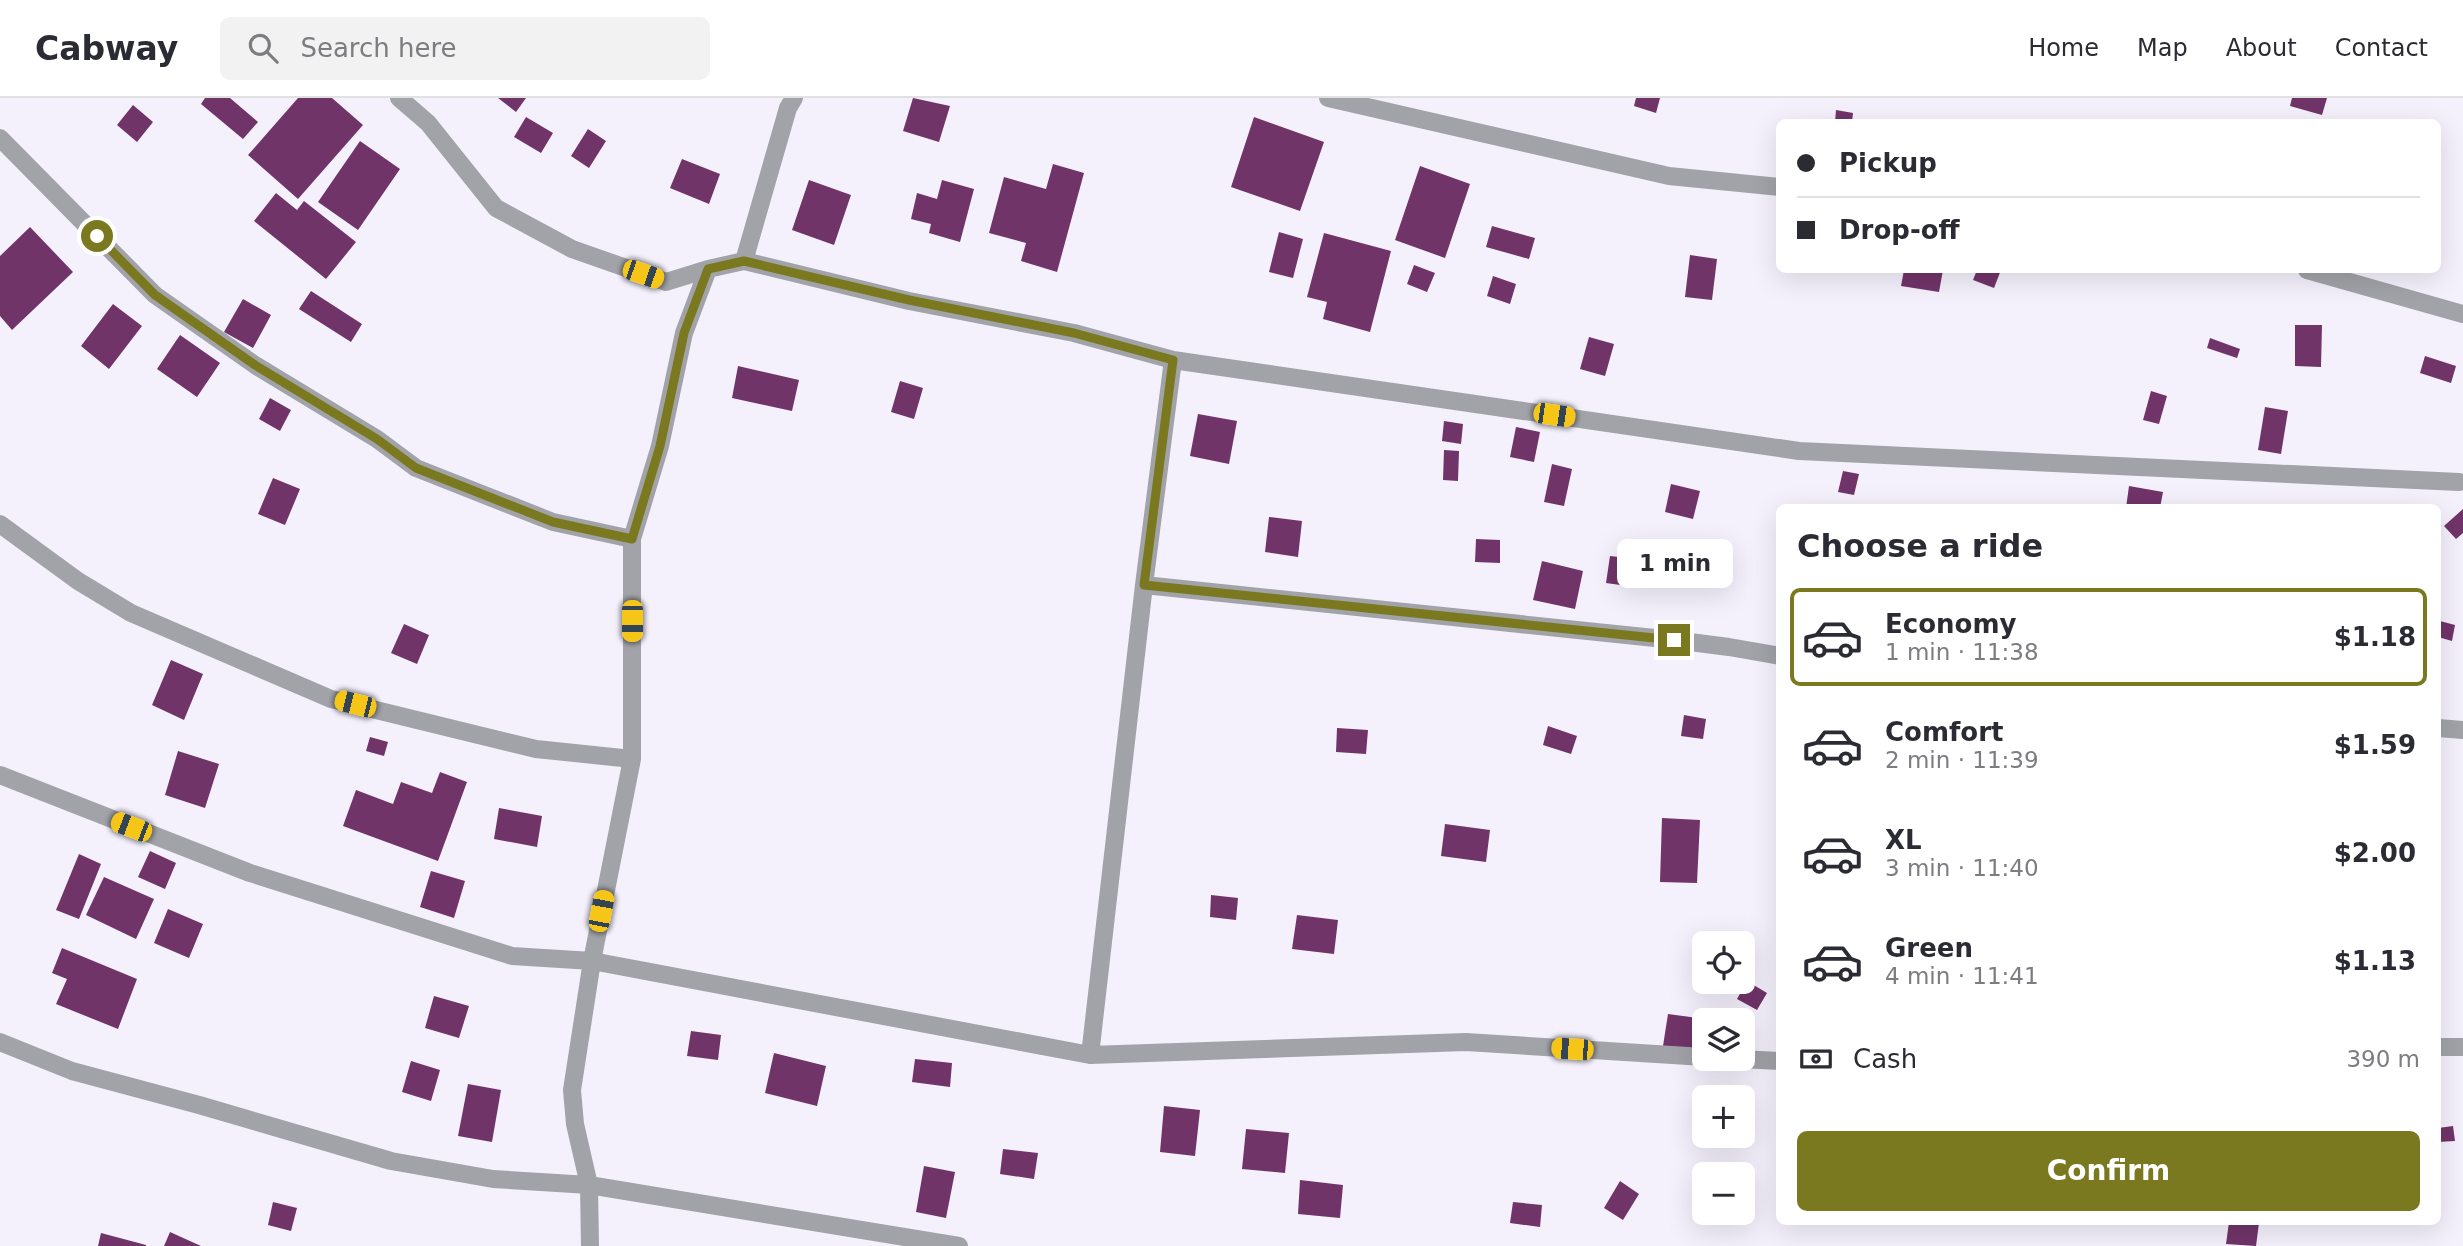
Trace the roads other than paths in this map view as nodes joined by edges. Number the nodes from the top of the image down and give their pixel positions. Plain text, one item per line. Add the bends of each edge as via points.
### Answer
1 (399, 98) edge
2 (793, 98) edge
3 (1328, 98) edge
4 (0, 138) edge
5 (1776, 187) edge
6 (744, 261) junction
7 (708, 269) junction
8 (2318, 273) edge
9 (2463, 314) edge
10 (1173, 360) junction
11 (2459, 482) dead end
12 (0, 524) edge
13 (632, 539) junction
14 (1144, 585) junction
15 (1776, 655) edge
16 (2441, 728) edge
17 (2463, 730) edge
18 (632, 759) junction
19 (0, 775) edge
20 (592, 961) junction
21 (0, 1042) edge
22 (2441, 1047) edge
23 (2463, 1047) edge
24 (1090, 1055) junction
25 (1692, 1056) edge
26 (1755, 1060) edge
27 (1776, 1061) edge
28 (589, 1185) junction
29 (590, 1246) edge
30 (959, 1246) edge

1 - 7 street via 428,123 496,208 572,249 666,282
2 - 6 street
3 - 5 street via 1669,176
4 - 13 street via 155,295 416,468 553,522
6 - 7 street
6 - 10 street via 1074,333
7 - 13 street via 684,333 660,446
8 - 9 street
10 - 11 street via 1799,451
10 - 14 street
12 - 18 street via 131,614 331,699 536,749
13 - 18 street
14 - 15 street via 1660,638
14 - 24 street
16 - 17 street
18 - 20 street
19 - 20 street via 250,873 512,956
20 - 24 street
20 - 28 street via 572,1090
21 - 28 street via 72,1071 391,1161 493,1179
22 - 23 street
24 - 25 street via 1466,1042
26 - 27 street
28 - 29 street
28 - 30 street

